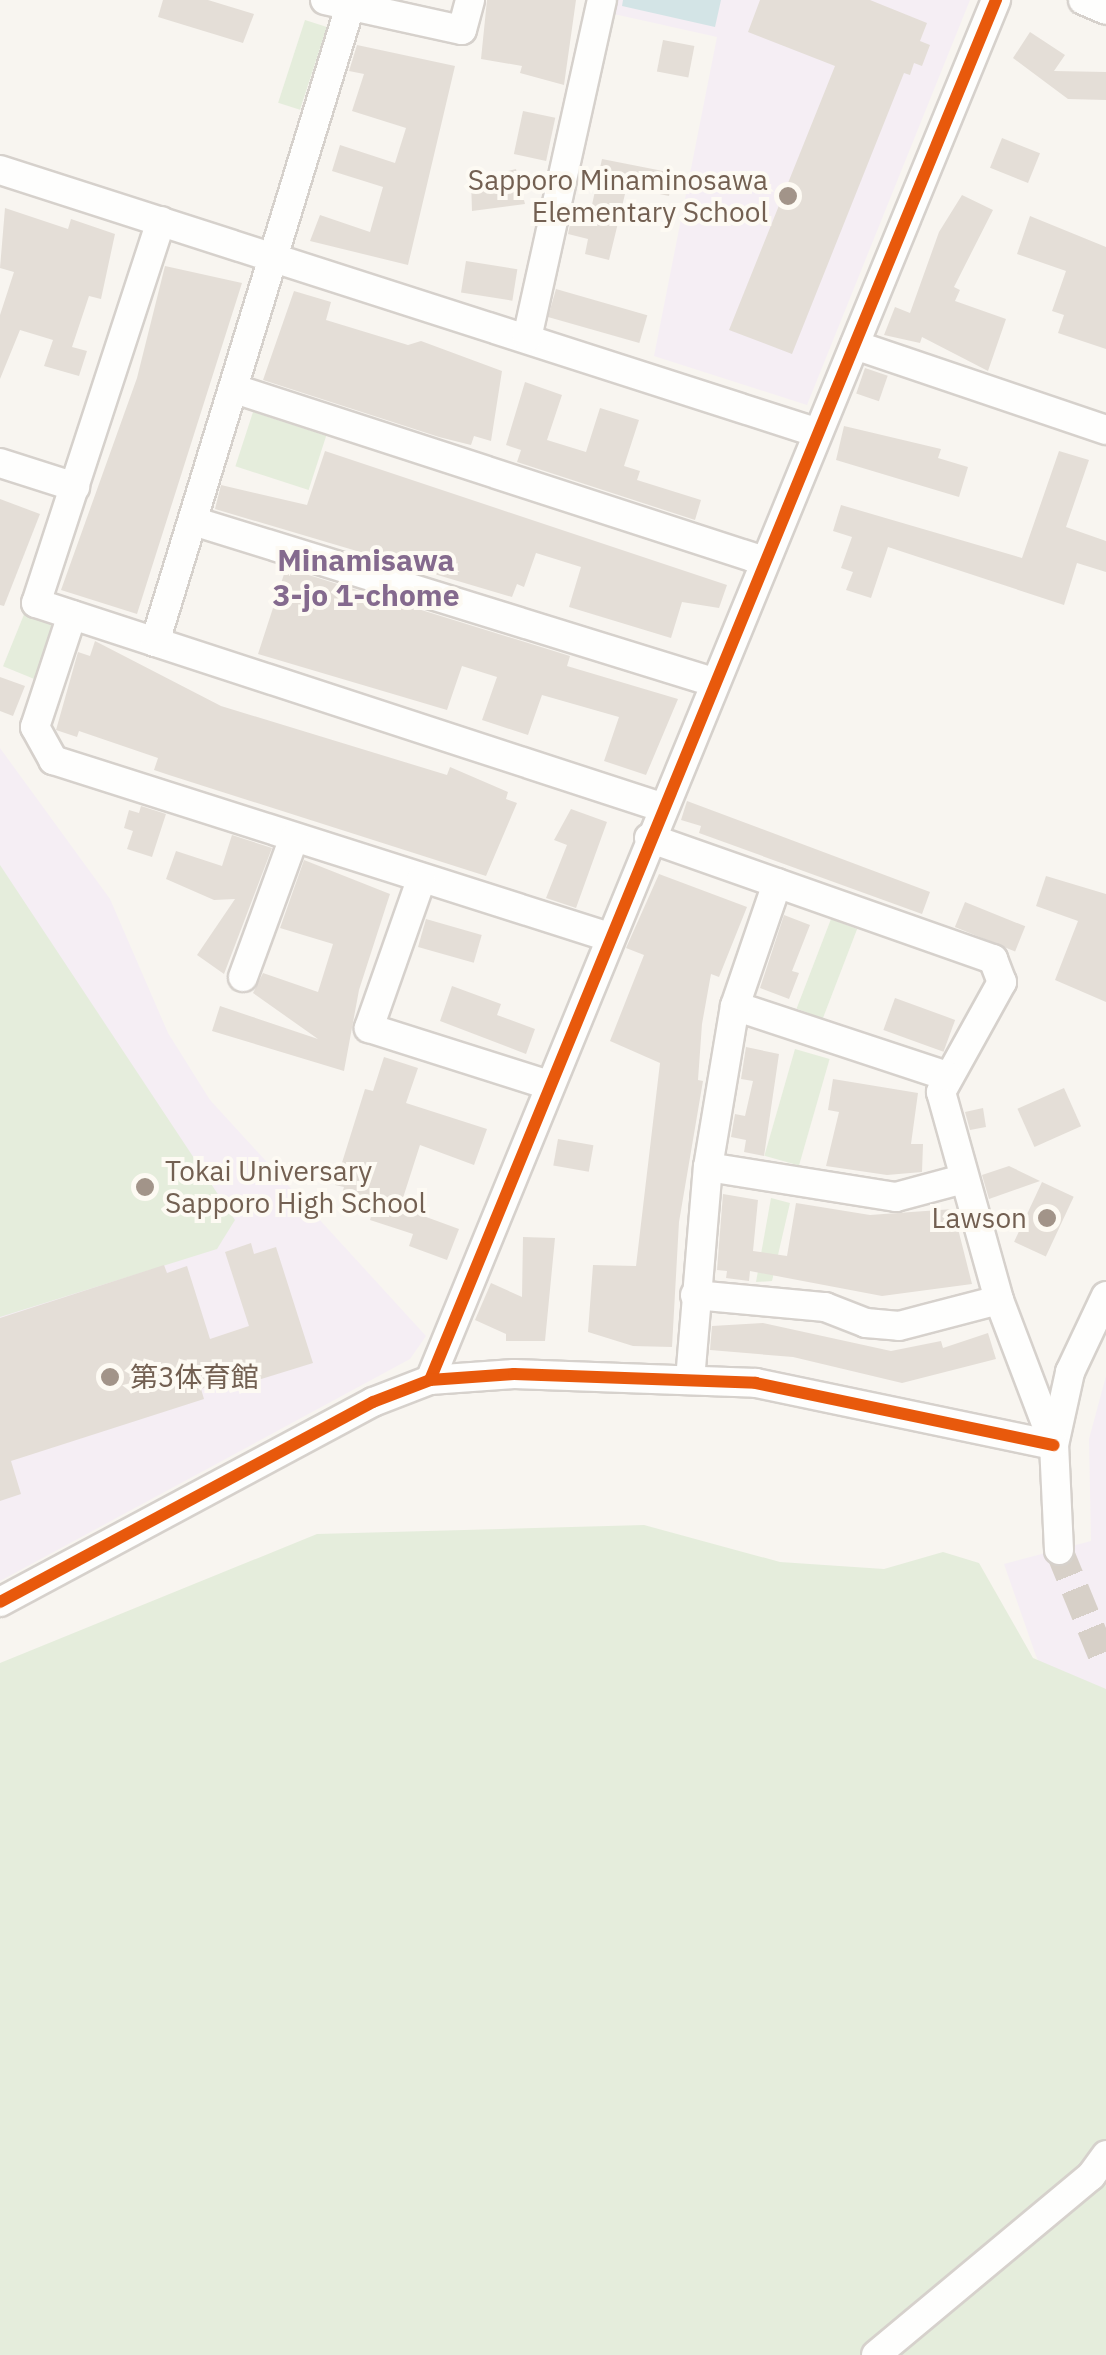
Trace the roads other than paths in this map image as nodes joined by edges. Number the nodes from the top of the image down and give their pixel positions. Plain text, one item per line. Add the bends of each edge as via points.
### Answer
1 (470, 0) edge
2 (602, 0) edge
3 (996, 0) edge
4 (1083, 0) edge
5 (342, 2) edge
6 (1106, 10) edge
7 (0, 170) edge
8 (160, 221) junction
9 (277, 258) junction
10 (527, 338) junction
11 (855, 344) junction
12 (236, 389) junction
13 (1106, 430) edge
14 (818, 433) junction
15 (0, 463) edge
16 (74, 487) junction
17 (194, 521) junction
18 (764, 561) junction
19 (72, 615) junction
20 (155, 642) junction
21 (713, 682) junction
22 (661, 807) junction
23 (294, 838) junction
24 (649, 838) junction
25 (421, 880) junction
26 (777, 883) junction
27 (609, 938) junction
28 (243, 977) dead end
29 (734, 1006) junction
30 (948, 1076) junction
31 (549, 1085) junction
32 (708, 1167) junction
33 (963, 1178) junction
34 (695, 1295) junction
35 (1106, 1296) edge
36 (998, 1300) junction
37 (430, 1380) junction
38 (690, 1380) junction
39 (1054, 1444) junction
40 (1059, 1550) tunnel mouth
41 (0, 1602) edge
42 (1106, 2155) edge
43 (876, 2355) edge

1 - 5 street via 462,30
2 - 10 street
3 - 11 street
4 - 6 street
5 - 9 street
7 - 8 street
8 - 9 street
8 - 16 street
9 - 10 street
9 - 12 street
10 - 14 street
11 - 13 street
11 - 14 street
12 - 17 street
12 - 18 street
14 - 18 street
15 - 16 street
16 - 19 street via 36,603
17 - 20 street
17 - 21 street
18 - 21 street
19 - 20 street
19 - 23 street via 35,727 53,760
20 - 22 street
21 - 22 street
22 - 24 street
23 - 25 street
23 - 28 street
24 - 26 street
24 - 27 street
25 - 27 street
25 - 31 street via 369,1028
26 - 29 street
26 - 30 street via 992,958 1002,982
27 - 31 street
29 - 30 street
29 - 32 street
30 - 33 street via 941,1092
31 - 37 street
32 - 33 street via 896,1197
32 - 34 street
33 - 36 street
34 - 36 street via 825,1307 866,1323 899,1326
34 - 38 street
35 - 39 street via 1070,1372
36 - 39 street
37 - 38 street via 514,1374
37 - 41 street via 373,1402
38 - 39 street via 796,1390
39 - 40 street
42 - 43 street via 1090,2176

